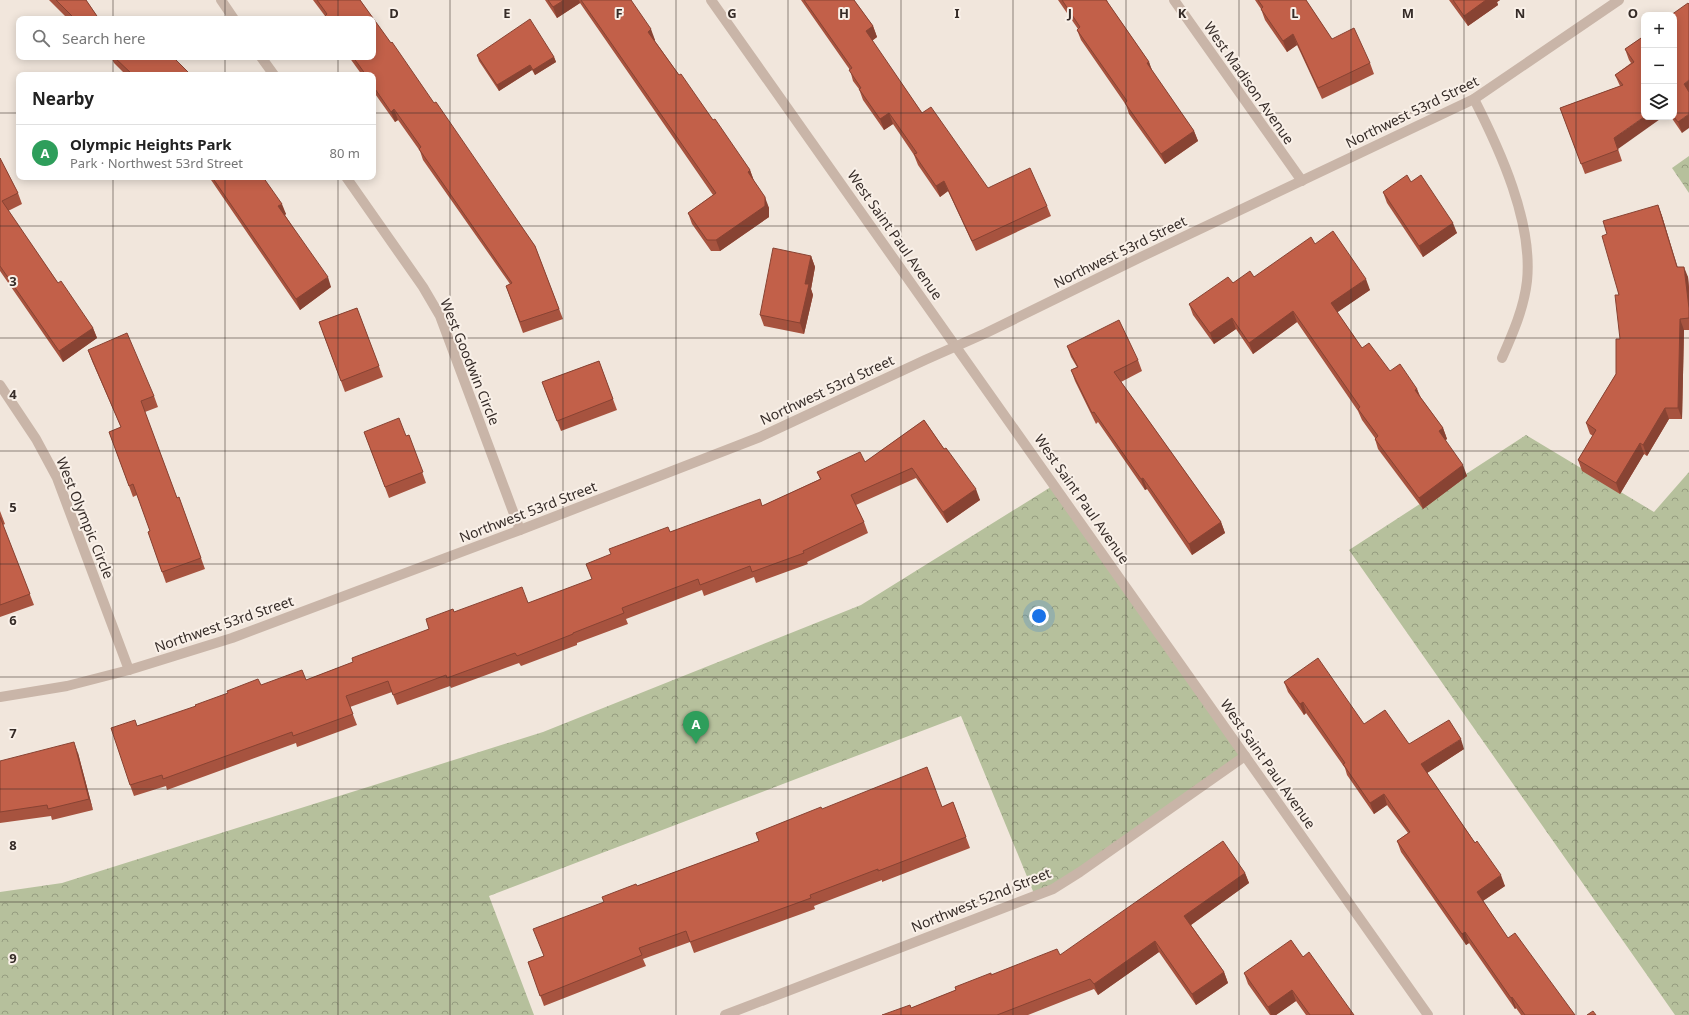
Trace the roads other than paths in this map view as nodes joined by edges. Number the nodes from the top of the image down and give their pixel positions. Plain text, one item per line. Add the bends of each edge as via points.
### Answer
1 (221, 0) edge
2 (712, 0) edge
3 (1174, 0) edge
4 (1613, 2) edge
5 (232, 16) edge
6 (263, 60) edge
7 (272, 72) edge
8 (1474, 99) junction
9 (348, 180) edge
10 (1302, 181) junction
11 (957, 346) junction
12 (1502, 358) dead end
13 (0, 385) edge
14 (520, 530) junction
15 (130, 670) junction
16 (0, 697) edge
17 (1245, 756) junction
18 (725, 1015) edge
19 (1428, 1015) edge

1 - 5 street
2 - 11 street, West Saint Paul Avenue
3 - 10 street, West Madison Avenue
4 - 8 street, Northwest 53rd Street
6 - 7 street
8 - 10 street, Northwest 53rd Street
8 - 12 street via 1498,150 1515,195 1527,256 1527,280 1522,307
9 - 14 street, West Goodwin Circle via 423,286 440,316
10 - 11 street, Northwest 53rd Street
11 - 14 street, Northwest 53rd Street via 760,437
11 - 17 street, West Saint Paul Avenue
13 - 15 street, West Olympic Circle via 36,439 57,478
14 - 15 street, Northwest 53rd Street via 232,638
15 - 16 street, Northwest 53rd Street via 67,686
17 - 18 street, Northwest 52nd Street via 1080,872 1053,888
17 - 19 street, West Saint Paul Avenue

